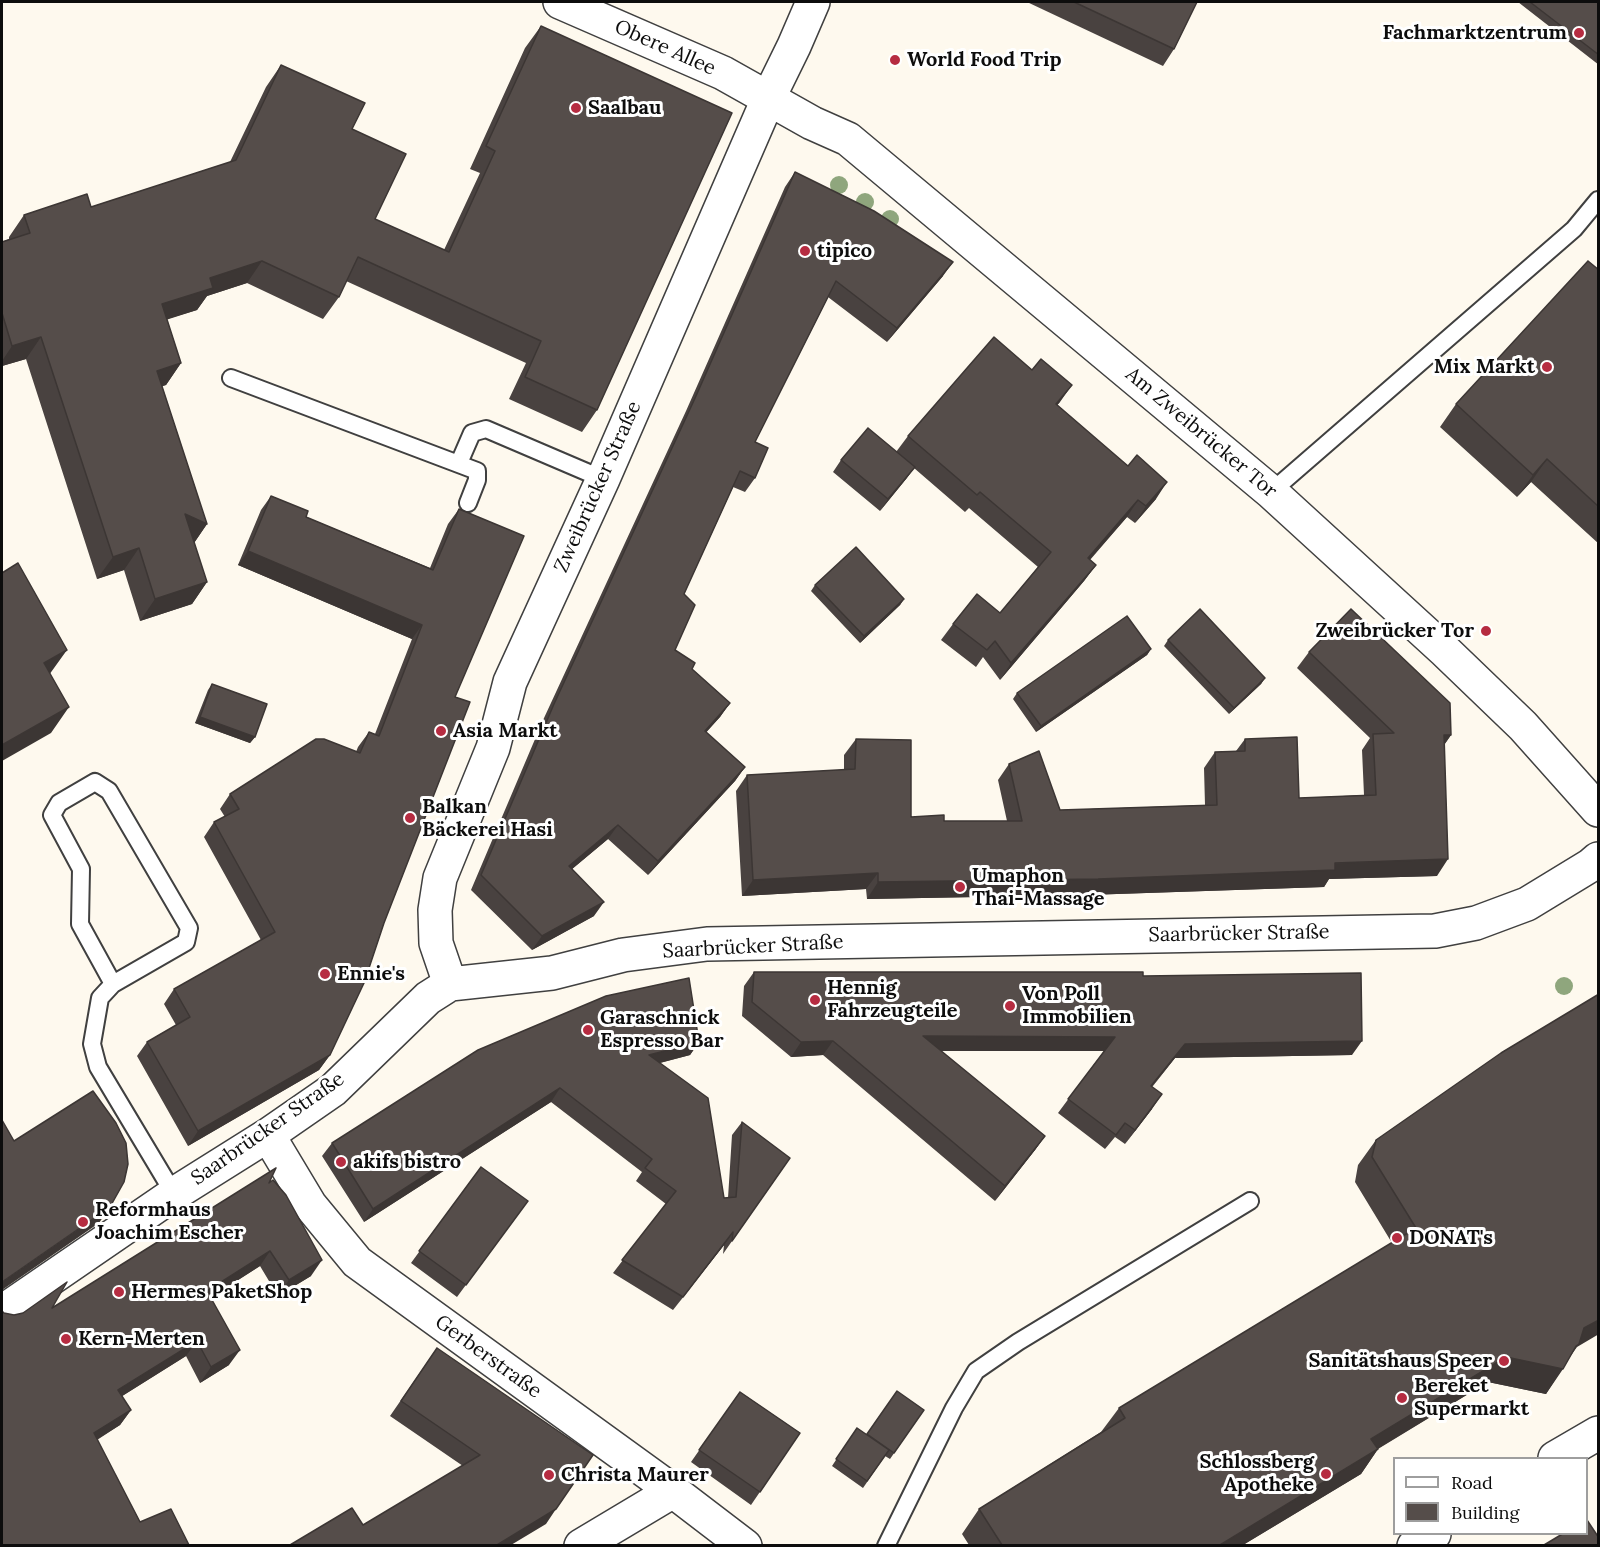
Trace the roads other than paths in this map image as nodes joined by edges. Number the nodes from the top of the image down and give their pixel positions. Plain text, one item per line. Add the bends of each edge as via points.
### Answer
1 (560, 2) edge
2 (813, 2) edge
3 (769, 97) junction
4 (1599, 200) edge
5 (231, 378) dead end
6 (459, 464) junction
7 (603, 479) junction
8 (1271, 492) junction
9 (468, 503) dead end
10 (1599, 810) edge
11 (1599, 859) edge
12 (113, 984) junction
13 (450, 984) junction
14 (268, 1135) junction
15 (174, 1194) junction
16 (1250, 1201) dead end
17 (2, 1312) edge
18 (1599, 1433) edge
19 (1557, 1457) edge
20 (673, 1491) junction
21 (1431, 1535) edge
22 (582, 1545) edge
23 (745, 1545) edge
24 (885, 1545) edge
25 (1414, 1545) edge

1 - 3 street, Obere Allee
2 - 3 street, Zweibrücker Straße
3 - 7 street, Zweibrücker Straße
3 - 8 street, Am Zweibrücker Tor via 848,139
4 - 8 lane via 1574,229
5 - 6 lane
6 - 7 lane via 472,433 486,429
6 - 9 lane via 477,471
7 - 13 street, Zweibrücker Straße via 510,682 493,748 440,878 435,910 436,943
8 - 10 street, Am Zweibrücker Tor via 1523,726
11 - 13 street, Saarbrücker Straße via 1527,904 1436,931 707,944 623,955 552,973
12 - 12 lane via 186,942 189,928 109,791 95,782 59,803 52,815 81,869 80,924
12 - 15 lane via 100,998 92,1044 98,1067
13 - 14 street, Saarbrücker Straße via 428,998 333,1090
14 - 15 street, Saarbrücker Straße
14 - 20 street, Gerberstraße via 310,1205 357,1262
15 - 17 street, Saarbrücker Straße
16 - 24 lane via 976,1371
18 - 19 street
20 - 22 street
20 - 23 street, Gerberstraße
21 - 25 street

